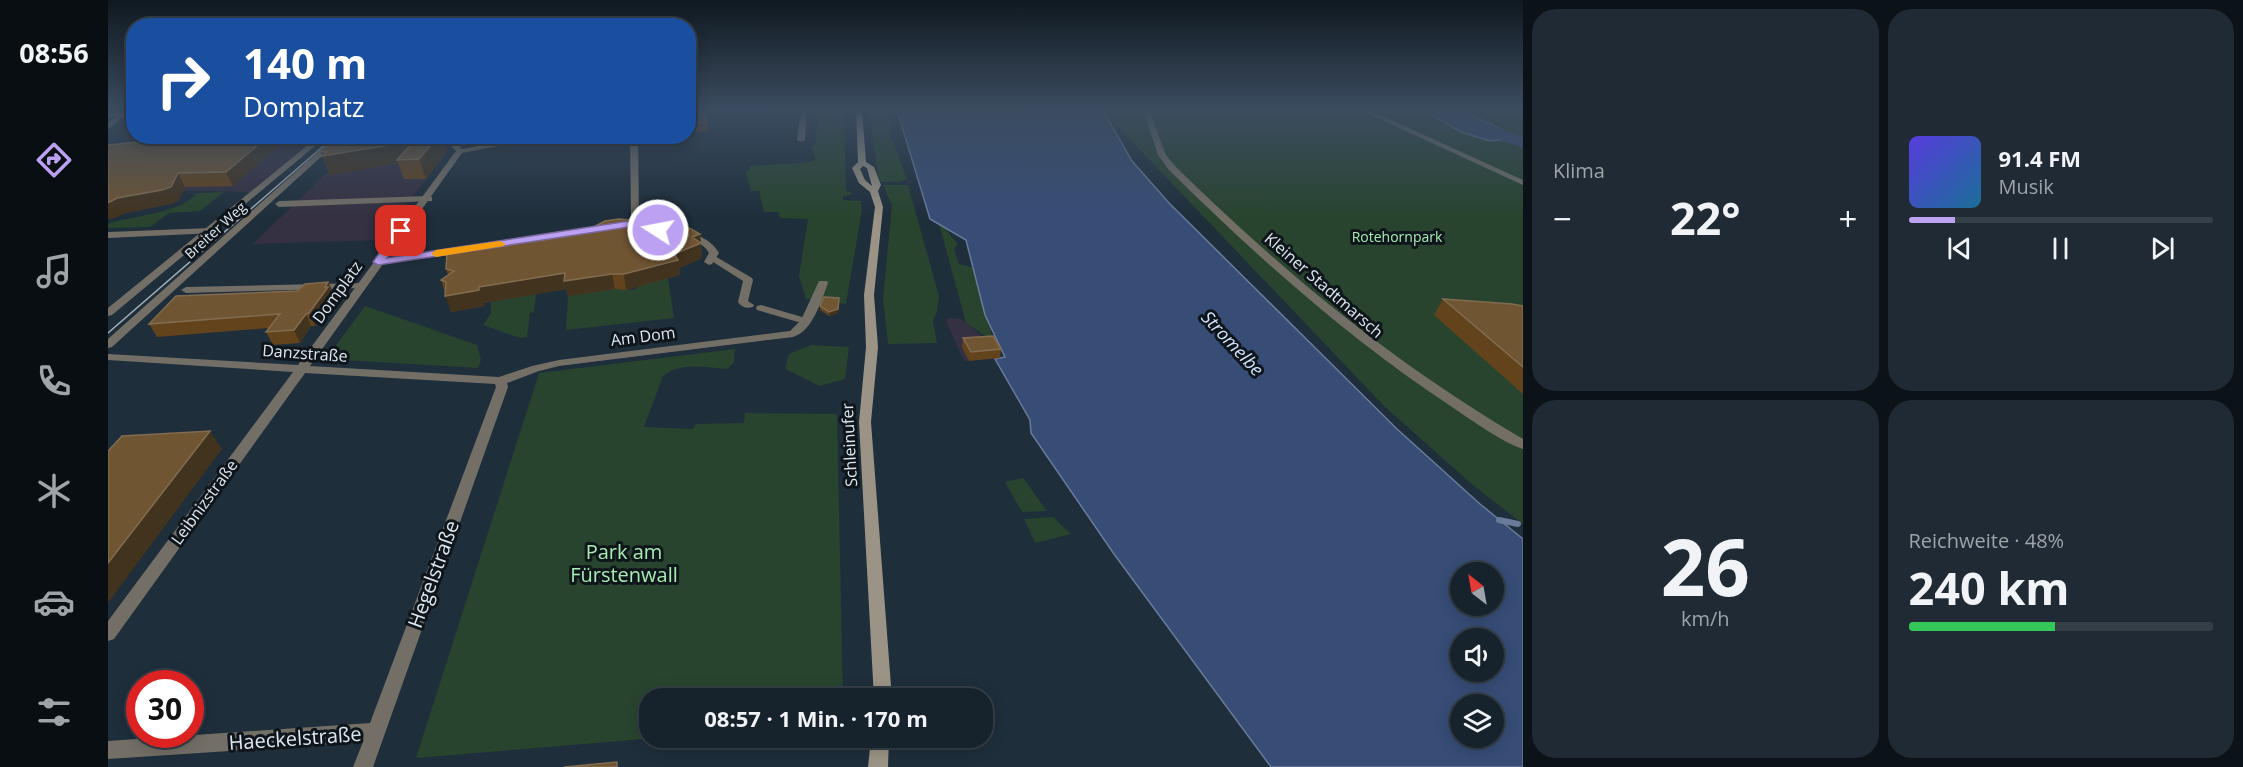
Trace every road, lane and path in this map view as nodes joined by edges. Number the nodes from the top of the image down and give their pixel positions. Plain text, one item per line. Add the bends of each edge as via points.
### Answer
1 (312, 146) edge
2 (330, 146) edge
3 (459, 146) edge
4 (480, 146) edge
5 (634, 146) edge
6 (861, 146) edge
7 (1159, 146) edge
8 (1441, 146) edge
9 (445, 147) dead end
10 (458, 149) junction
11 (325, 150) junction
12 (338, 150) edge
13 (862, 163) junction
14 (1523, 183) edge
15 (874, 190) junction
16 (427, 199) junction
17 (279, 204) dead end
18 (629, 224) junction
19 (640, 226) edge
20 (211, 231) junction
21 (673, 233) edge
22 (108, 235) edge
23 (378, 262) junction
24 (823, 284) dead end
25 (361, 286) junction
26 (186, 290) dead end
27 (749, 305) dead end
28 (760, 308) dead end
29 (108, 313) edge
30 (805, 321) junction
31 (108, 345) edge
32 (108, 357) edge
33 (301, 369) junction
34 (500, 381) junction
35 (1523, 445) edge
36 (108, 634) edge
37 (883, 688) edge
38 (375, 732) junction
39 (879, 748) edge
40 (108, 750) edge
41 (363, 767) edge
42 (878, 767) edge

1 - 20 street, Breiter Weg
2 - 11 street, Breiter Weg
3 - 10 street, Domplatz
4 - 10 street
5 - 18 street via 635,216
6 - 13 main road, Schleinufer
7 - 35 street, Kleiner Stadtmarsch via 1172,168 1312,299 1437,393
8 - 14 street
9 - 10 street
10 - 16 street, Domplatz
11 - 12 street
11 - 31 street, Breiter Weg
13 - 15 main road, Schleinufer via 870,167 877,185
13 - 15 main road, Schleinufer via 856,168 858,176 864,186
15 - 37 main road, Schleinufer via 879,207 869,295 872,347 865,422
16 - 17 street
16 - 23 street, Domplatz
18 - 19 street, Domplatz
18 - 23 street, Domplatz
20 - 22 street
20 - 29 street, Breiter Weg
21 - 27 street via 704,240 712,248 711,260 748,279 743,302
23 - 25 street, Domplatz
24 - 30 street
25 - 26 street
25 - 33 street, Domplatz
28 - 30 street
30 - 34 street, Am Dom via 793,334 559,363
32 - 33 street, Danzstraße
33 - 34 street, Danzstraße
33 - 36 street, Leibnizstraße
34 - 38 street, Hegelstraße via 502,387
38 - 40 street, Haeckelstraße
38 - 41 street, Hegelstraße
39 - 42 main road

